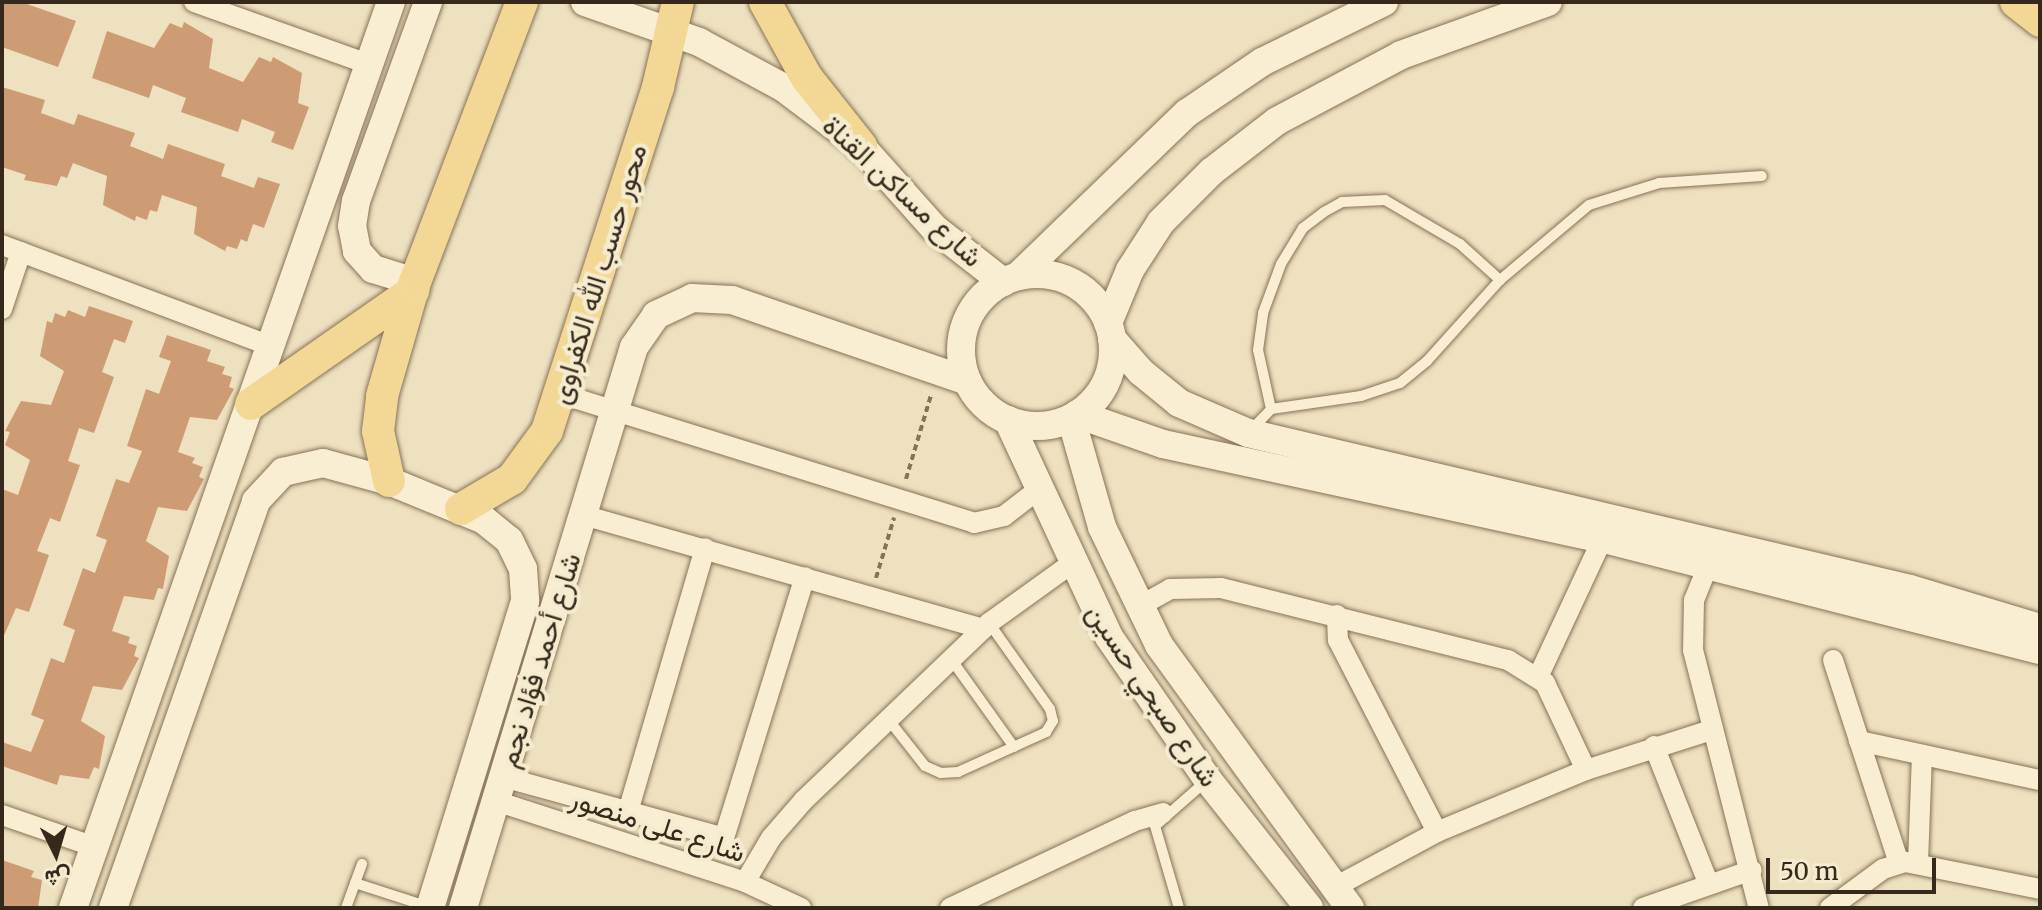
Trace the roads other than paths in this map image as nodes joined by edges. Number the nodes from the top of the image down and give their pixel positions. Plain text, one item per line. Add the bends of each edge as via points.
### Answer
1 (194, 2) edge
2 (391, 2) edge
3 (428, 2) edge
4 (522, 2) edge
5 (585, 2) edge
6 (765, 2) edge
7 (1384, 2) edge
8 (1548, 2) edge
9 (2016, 2) edge
10 (674, 16) edge
11 (2040, 21) edge
12 (368, 64) junction
13 (861, 146) junction
14 (1762, 176) dead end
15 (12, 248) edge
16 (1011, 279) junction
17 (1500, 280) junction
18 (414, 286) junction
19 (2, 309) edge
20 (1110, 331) junction
21 (270, 346) junction
22 (967, 381) junction
23 (561, 394) junction
24 (251, 404) junction
25 (1271, 409) junction
26 (615, 411) junction
27 (1074, 416) junction
28 (1008, 420) junction
29 (1248, 433) junction
30 (389, 481) junction
31 (1039, 489) junction
32 (461, 509) junction
33 (583, 515) junction
34 (1607, 528) junction
35 (705, 548) junction
36 (1713, 554) junction
37 (1071, 564) junction
38 (805, 577) junction
39 (1138, 607) junction
40 (1337, 615) junction
41 (986, 626) junction
42 (2040, 628) edge
43 (2040, 650) edge
44 (951, 659) junction
45 (1833, 660) dead end
46 (1539, 675) junction
47 (888, 719) junction
48 (1711, 730) junction
49 (1859, 741) junction
50 (1654, 746) junction
51 (1014, 747) junction
52 (1922, 755) junction
53 (1586, 770) junction
54 (1208, 780) junction
55 (2040, 780) edge
56 (500, 789) junction
57 (1163, 813) junction
58 (2, 815) edge
59 (627, 815) junction
60 (1437, 832) junction
61 (95, 847) junction
62 (1908, 863) junction
63 (362, 864) dead end
64 (1752, 870) junction
65 (745, 882) junction
66 (355, 883) junction
67 (1709, 885) junction
68 (2040, 889) edge
69 (1342, 898) edge
70 (73, 908) edge
71 (113, 908) edge
72 (346, 908) edge
73 (430, 908) edge
74 (463, 908) edge
75 (801, 908) edge
76 (950, 908) edge
77 (1179, 908) edge
78 (1309, 908) edge
79 (1643, 908) edge
80 (1759, 908) edge
81 (1830, 908) edge

1 - 12 street
2 - 12 street
3 - 18 street via 352,226 357,251 373,269
4 - 18 main road
5 - 10 street, شارع مساكن القناة
6 - 13 main road via 807,78
7 - 16 street via 1274,55 1187,113
8 - 20 street via 1401,55 1277,121 1211,172 1161,222 1130,270
9 - 11 main road
10 - 13 street, شارع مساكن القناة
10 - 23 main road, محور حسب الله الكفراوى via 658,87
12 - 21 street
13 - 16 street, شارع مساكن القناة via 934,228
14 - 17 lane via 1659,183 1612,196 1557,227
15 - 19 street
15 - 21 street
16 - 20 street via 1050,275 1079,286
16 - 22 street via 977,303 963,332
17 - 25 lane via 1427,361 1400,383 1361,396
17 - 25 lane via 1460,244 1385,200 1353,200 1324,212 1303,228 1281,264 1263,313 1258,350
18 - 24 main road
18 - 30 main road via 379,413 380,448
20 - 27 street via 1113,356 1102,389
20 - 29 street via 1141,372 1179,403
21 - 24 street
22 - 26 street via 928,363 732,300 692,298 664,310 643,330
22 - 28 street via 984,404
23 - 26 street
23 - 32 main road, محور حسب الله الكفراوى via 547,431 526,464 497,491
24 - 61 street
25 - 29 lane
26 - 31 street via 974,523 1004,516
26 - 33 street, شارع أحمد فؤاد نجم
27 - 28 street via 1040,425
27 - 34 street via 1190,451
27 - 39 street, شارع صبحي حسين via 1089,491
28 - 31 street, شارع صبحي حسين
29 - 34 street
30 - 32 street, شارع أحمد فؤاد نجم
30 - 71 street, شارع أحمد فؤاد نجم via 309,463 283,472 263,490
31 - 37 street, شارع صبحي حسين
32 - 73 street, شارع أحمد فؤاد نجم via 509,540 523,569 525,601
33 - 35 street
33 - 56 street, شارع أحمد فؤاد نجم
34 - 36 street
34 - 46 street
35 - 38 street
35 - 59 street
36 - 42 street via 1910,589
36 - 43 street
36 - 48 street via 1694,600 1691,634
37 - 41 street
37 - 54 street, شارع صبحي حسين via 1116,648
38 - 41 street
38 - 59 street via 727,835 716,840
39 - 40 street via 1170,589 1202,586
39 - 69 street, شارع صبحي حسين via 1182,682
40 - 46 street via 1508,660
40 - 60 street via 1338,640
41 - 44 street
41 - 51 lane via 1053,715 1046,732
44 - 47 street
44 - 51 lane
45 - 49 street
46 - 53 street via 1557,702
47 - 51 lane via 925,766 941,773 958,772
47 - 65 street via 787,818
48 - 50 street
48 - 64 street
49 - 52 street
49 - 62 street
50 - 53 street
50 - 67 street
52 - 55 street
52 - 62 street
53 - 60 street
54 - 57 lane
54 - 78 street, شارع صبحي حسين
56 - 59 street
56 - 65 street, شارع على منصور
56 - 74 street, شارع أحمد فؤاد نجم
57 - 76 street via 1135,821
57 - 77 lane via 1154,833
58 - 61 street
60 - 69 street
61 - 70 street
62 - 68 street
62 - 81 street
63 - 66 lane
64 - 67 street
64 - 80 street
65 - 75 street, شارع على منصور
66 - 72 lane
66 - 73 lane
67 - 79 street

